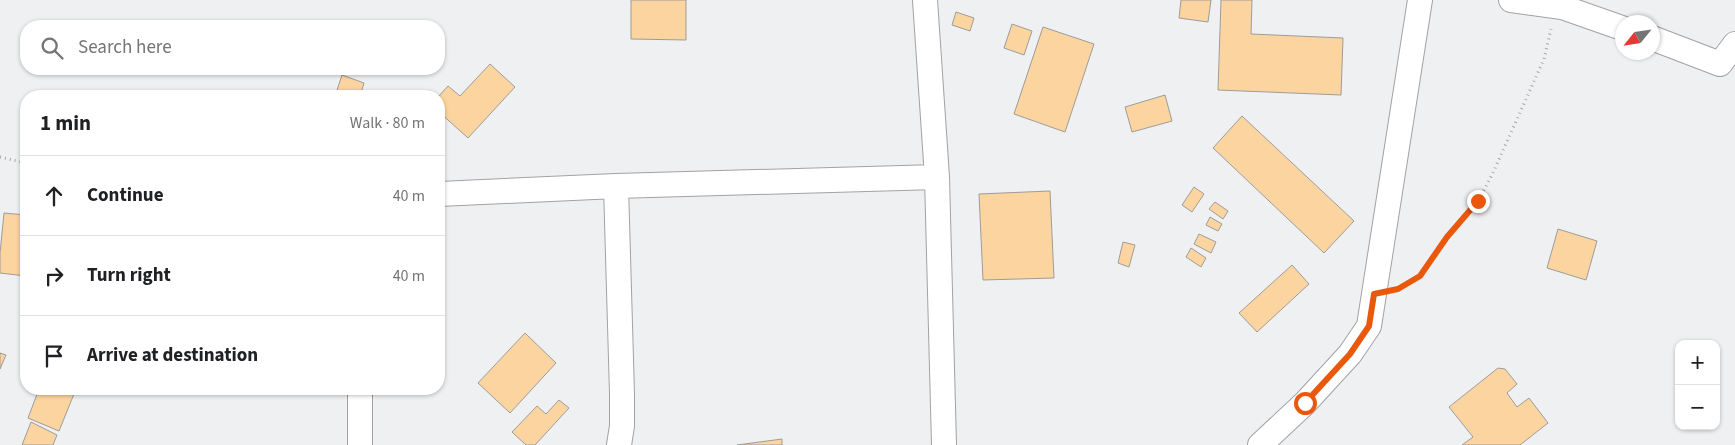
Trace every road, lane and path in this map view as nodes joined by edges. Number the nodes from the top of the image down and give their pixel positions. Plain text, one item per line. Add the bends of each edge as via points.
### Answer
1 (926, 0) edge
2 (1420, 0) edge
3 (1512, 0) edge
4 (1556, 6) junction
5 (1615, 26) edge
6 (1660, 41) edge
7 (1735, 44) edge
8 (0, 157) edge
9 (20, 162) edge
10 (938, 177) junction
11 (616, 186) junction
12 (445, 194) edge
13 (1374, 294) junction
14 (360, 395) edge
15 (360, 445) edge
16 (619, 445) edge
17 (944, 445) edge
18 (1260, 445) edge

1 - 10 street
2 - 13 street
3 - 4 street
4 - 5 street
4 - 13 path via 1544,59 1478,201 1420,276 1398,289
6 - 7 street via 1720,64
8 - 9 path
10 - 11 street
10 - 17 street
11 - 12 street
11 - 16 street via 622,394
13 - 18 street via 1369,326 1350,354
14 - 15 street

